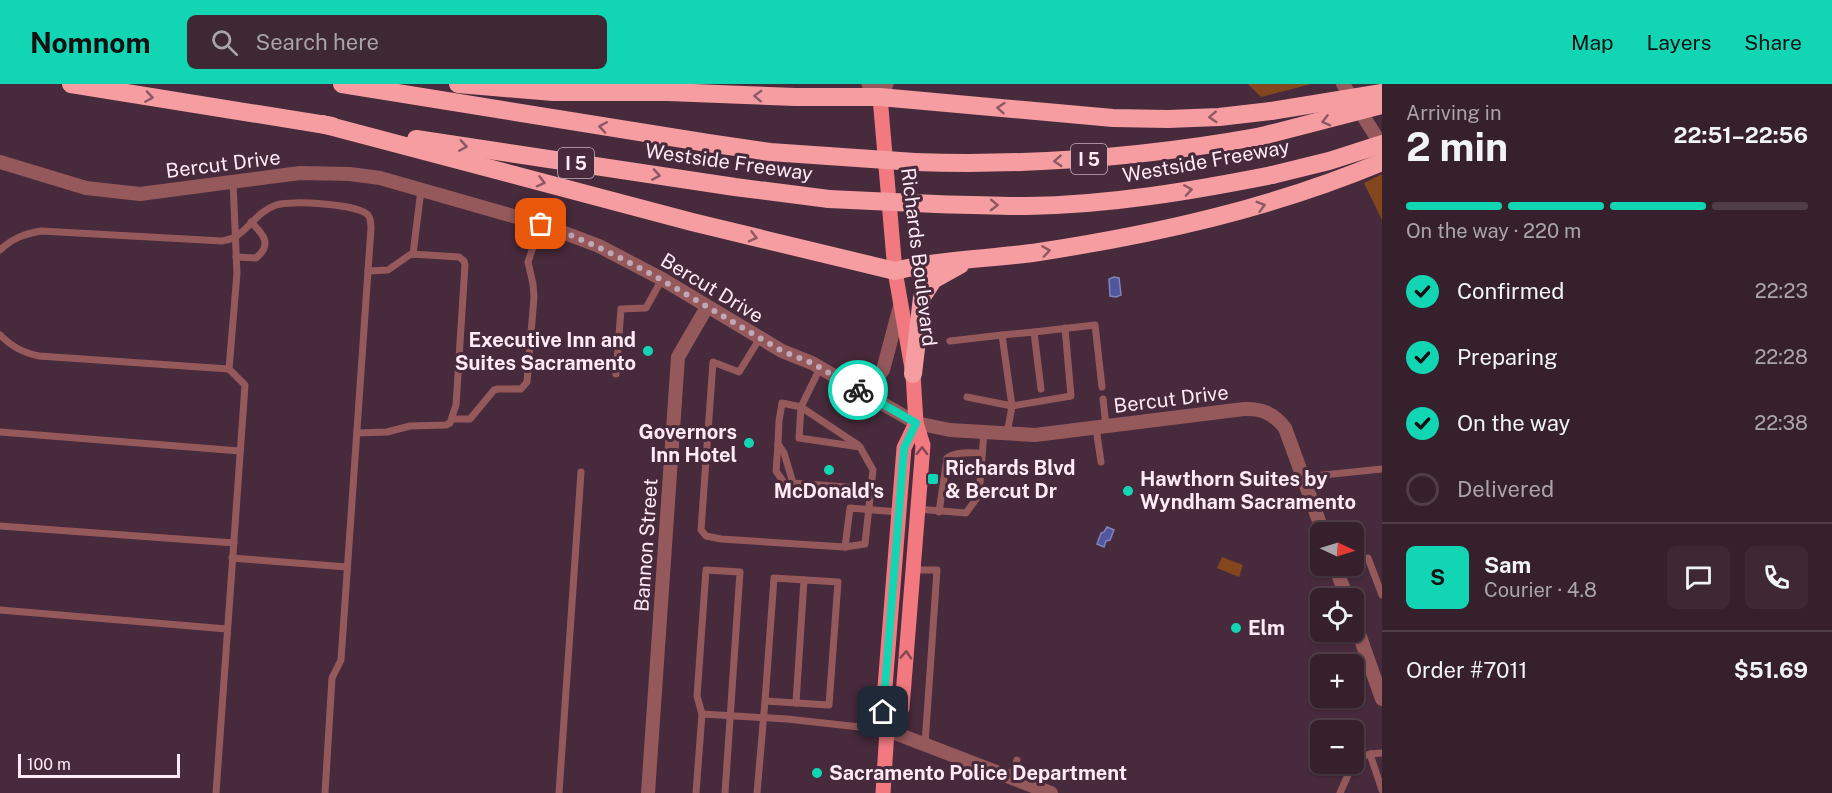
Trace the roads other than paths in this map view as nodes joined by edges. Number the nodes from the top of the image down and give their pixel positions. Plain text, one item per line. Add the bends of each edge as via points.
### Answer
1 (70, 84) edge
2 (342, 84) edge
3 (458, 84) edge
4 (832, 84) edge
5 (1342, 84) edge
6 (878, 88) edge
7 (1382, 93) edge
8 (795, 97) junction
9 (1382, 105) edge
10 (322, 124) junction
11 (1382, 145) edge
12 (0, 162) edge
13 (1382, 162) edge
14 (233, 182) junction
15 (421, 190) junction
16 (251, 222) junction
17 (541, 224) junction
18 (236, 237) junction
19 (0, 250) edge
20 (413, 254) junction
21 (236, 257) junction
22 (967, 261) junction
23 (368, 271) junction
24 (895, 271) junction
25 (662, 279) junction
26 (900, 304) junction
27 (707, 307) junction
28 (1065, 328) junction
29 (1034, 332) junction
30 (0, 335) edge
31 (1002, 335) junction
32 (760, 338) junction
33 (950, 341) dead end
34 (229, 369) junction
35 (824, 370) junction
36 (616, 374) dead end
37 (913, 374) junction
38 (1102, 387) dead end
39 (1041, 388) dead end
40 (967, 397) dead end
41 (1103, 399) dead end
42 (1012, 406) junction
43 (801, 407) junction
44 (452, 418) junction
45 (916, 423) junction
46 (1101, 427) junction
47 (0, 432) edge
48 (984, 432) junction
49 (357, 433) junction
50 (1007, 434) junction
51 (778, 444) junction
52 (860, 447) junction
53 (240, 451) junction
54 (982, 453) junction
55 (1101, 462) dead end
56 (1382, 469) edge
57 (581, 472) dead end
58 (1304, 477) junction
59 (793, 483) junction
60 (871, 489) junction
61 (869, 509) junction
62 (917, 509) junction
63 (898, 512) junction
64 (939, 512) junction
65 (1320, 522) edge
66 (0, 526) edge
67 (234, 543) junction
68 (845, 547) junction
69 (232, 558) junction
70 (1364, 559) edge
71 (347, 567) junction
72 (912, 570) junction
73 (804, 580) junction
74 (1382, 596) edge
75 (0, 610) edge
76 (227, 629) junction
77 (1362, 642) edge
78 (1382, 699) edge
79 (765, 701) junction
80 (796, 703) junction
81 (702, 714) junction
82 (730, 716) junction
83 (763, 717) junction
84 (887, 730) junction
85 (925, 744) junction
86 (1382, 753) edge
87 (1370, 754) junction
88 (1017, 760) dead end
89 (1011, 777) junction
90 (1382, 790) edge
91 (216, 793) edge
92 (325, 793) edge
93 (559, 793) edge
94 (648, 793) edge
95 (696, 793) edge
96 (724, 793) edge
97 (757, 793) edge
98 (883, 793) edge
99 (1051, 793) edge
100 (1340, 793) edge

1 -> 10 highway, Westside Freeway / I 5
9 -> 2 highway, Westside Freeway / I 5, bridge via 1207,146 1079,160 971,164 770,152
8 -> 3 highway via 553,92
4 - 8 highway
5 - 11 street
7 -> 6 highway, bridge via 1271,111 1168,119 1113,118
6 - 8 highway
6 - 24 main road, Richards Boulevard
10 -> 11 highway, Westside Freeway / I 5, bridge via 829,199 1029,206 1153,196 1272,175
10 -> 24 highway
12 - 14 street, Bercut Drive via 86,188 140,194
22 -> 13 highway via 1174,228 1318,188
14 - 15 street, Bercut Drive via 330,173 380,178
14 - 18 lane
15 - 17 street, Bercut Drive
15 - 20 lane
16 - 18 lane
16 - 21 lane via 263,234 263,252 256,258
16 - 23 lane via 277,205 358,208 371,220
17 - 25 street, Bercut Drive via 599,246
17 - 44 lane via 528,262 534,297 527,382 521,389 494,390 470,419
18 - 19 lane via 222,241 41,231 22,235
18 - 21 lane
20 - 23 lane via 388,270
20 - 44 lane via 459,257 465,265
21 - 34 lane
22 - 24 highway
22 - 37 highway via 927,286 922,297
23 - 49 lane
24 - 26 main road, Richards Boulevard
25 - 27 street, Bercut Drive
25 - 36 lane via 646,308 621,309
26 - 35 street via 886,364 878,376 861,382
26 - 37 main road, Richards Boulevard
27 - 32 street, Bercut Drive
27 - 94 street, Bannon Street via 678,357
28 - 29 lane
28 - 38 lane via 1095,325
28 - 42 lane via 1071,396
29 - 31 lane
29 - 39 lane
30 - 34 lane via 12,347 39,356
31 - 33 lane
31 - 42 lane
32 - 35 street, Bercut Drive
32 - 68 lane via 739,372 713,362 701,530 706,536 721,539
34 - 53 lane via 245,385
35 - 43 lane
35 - 45 street, Bercut Drive
37 - 45 main road, Richards Boulevard
40 - 42 lane
41 - 46 lane
42 - 50 lane
43 - 51 lane via 782,403
43 - 52 lane
43 - 52 lane via 799,438
44 - 49 lane via 446,425
45 - 48 street, Bercut Drive
62 -> 45 main road, Richards Boulevard via 923,444
45 - 63 main road, Richards Boulevard via 904,448
46 - 50 street, Bercut Drive via 1035,435
46 - 55 lane
46 - 58 street, Bercut Drive via 1260,410 1274,416 1285,428
47 - 53 lane
48 - 50 street, Bercut Drive
48 - 54 lane
49 - 71 lane
51 - 59 lane
51 - 59 lane via 776,471 785,484
52 - 60 lane via 873,470
53 - 67 lane
54 - 64 lane via 947,458
54 - 64 lane via 979,495 966,513
56 - 58 lane
57 - 93 lane
58 - 65 street, Bercut Drive
59 - 60 lane
60 - 61 lane
61 - 63 lane
61 - 68 lane via 865,544
61 - 68 lane via 850,508
62 - 64 lane
62 - 72 main road, Richards Boulevard
63 - 84 main road, Richards Boulevard via 883,712
66 - 67 lane
67 - 69 lane
69 - 71 lane
69 - 76 lane
70 - 74 lane via 1368,558
71 - 92 lane via 341,660 332,678
84 -> 72 main road, Richards Boulevard via 902,708
72 - 85 lane via 937,570
73 - 79 lane via 774,578
73 - 80 lane
73 - 80 lane via 838,582 830,705
75 - 76 lane
76 - 91 lane
77 - 78 street
79 - 80 lane
79 - 83 lane
81 - 82 lane
81 - 82 lane via 697,696 706,570 740,572
81 - 95 lane
82 - 83 lane
82 - 96 lane
83 - 84 lane
83 - 97 lane
84 - 85 street
84 - 98 main road, Richards Boulevard
85 - 89 street
86 - 87 lane
87 - 90 lane
87 - 100 lane via 1355,759
88 - 89 lane
89 - 99 street

